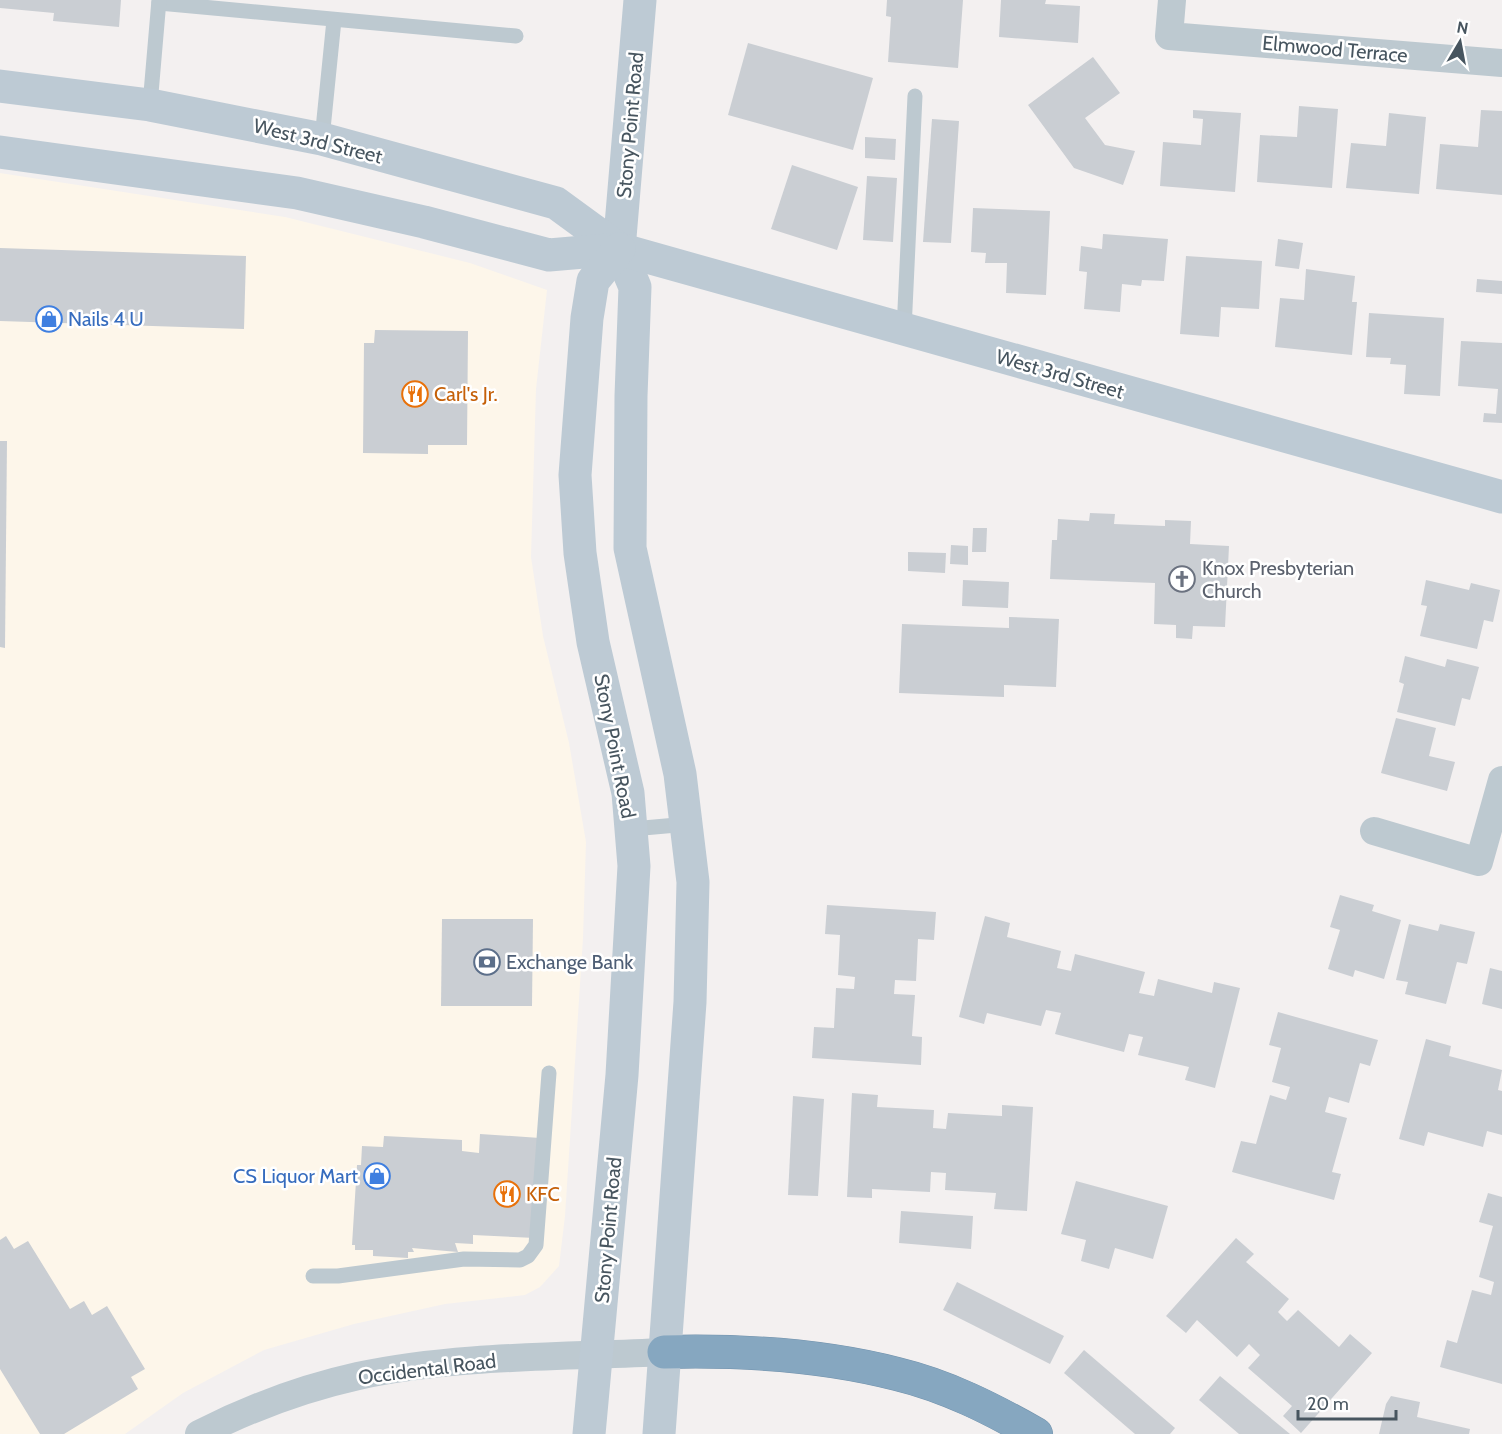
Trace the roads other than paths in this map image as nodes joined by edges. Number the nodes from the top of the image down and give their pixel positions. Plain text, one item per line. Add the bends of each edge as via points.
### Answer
1 (640, 0) edge
2 (1172, 0) edge
3 (159, 2) edge
4 (334, 20) junction
5 (516, 36) dead end
6 (1502, 63) edge
7 (0, 86) edge
8 (915, 96) dead end
9 (150, 105) junction
10 (322, 140) junction
11 (0, 152) edge
12 (619, 249) junction
13 (904, 330) junction
14 (1502, 497) edge
15 (1502, 780) edge
16 (688, 824) junction
17 (632, 829) junction
18 (1374, 831) dead end
19 (549, 1073) dead end
20 (313, 1276) dead end
21 (664, 1352) junction
22 (596, 1355) junction
23 (199, 1434) edge
24 (589, 1434) edge
25 (658, 1434) edge
26 (1036, 1434) edge

1 - 12 main road, Stony Point Road
2 - 6 street, Elmwood Terrace via 1169,36
3 - 4 lane
3 - 9 lane
4 - 5 lane
4 - 10 lane
7 - 9 main road, West 3rd Street
8 - 13 lane
9 - 10 main road, West 3rd Street
10 - 12 main road, West 3rd Street via 556,203
11 - 12 main road, West 3rd Street via 297,193 549,255
12 - 13 main road, West 3rd Street
12 - 16 main road, Stony Point Road via 635,287 630,548
12 - 17 main road, Stony Point Road via 593,281 575,475 580,553 593,642 619,745
13 - 14 main road, West 3rd Street
15 - 18 street via 1479,862
16 - 17 lane
16 - 21 main road, Stony Point Road via 693,946
17 - 22 main road, Stony Point Road via 634,866 623,1051
19 - 20 lane via 536,1245 528,1256 520,1260 464,1259
21 - 22 street, Occidental Road
21 - 25 main road, Stony Point Road
21 - 26 highway via 788,1358 898,1374 973,1400
22 - 23 street, Occidental Road via 438,1365 358,1376 253,1410
22 - 24 main road, Stony Point Road

